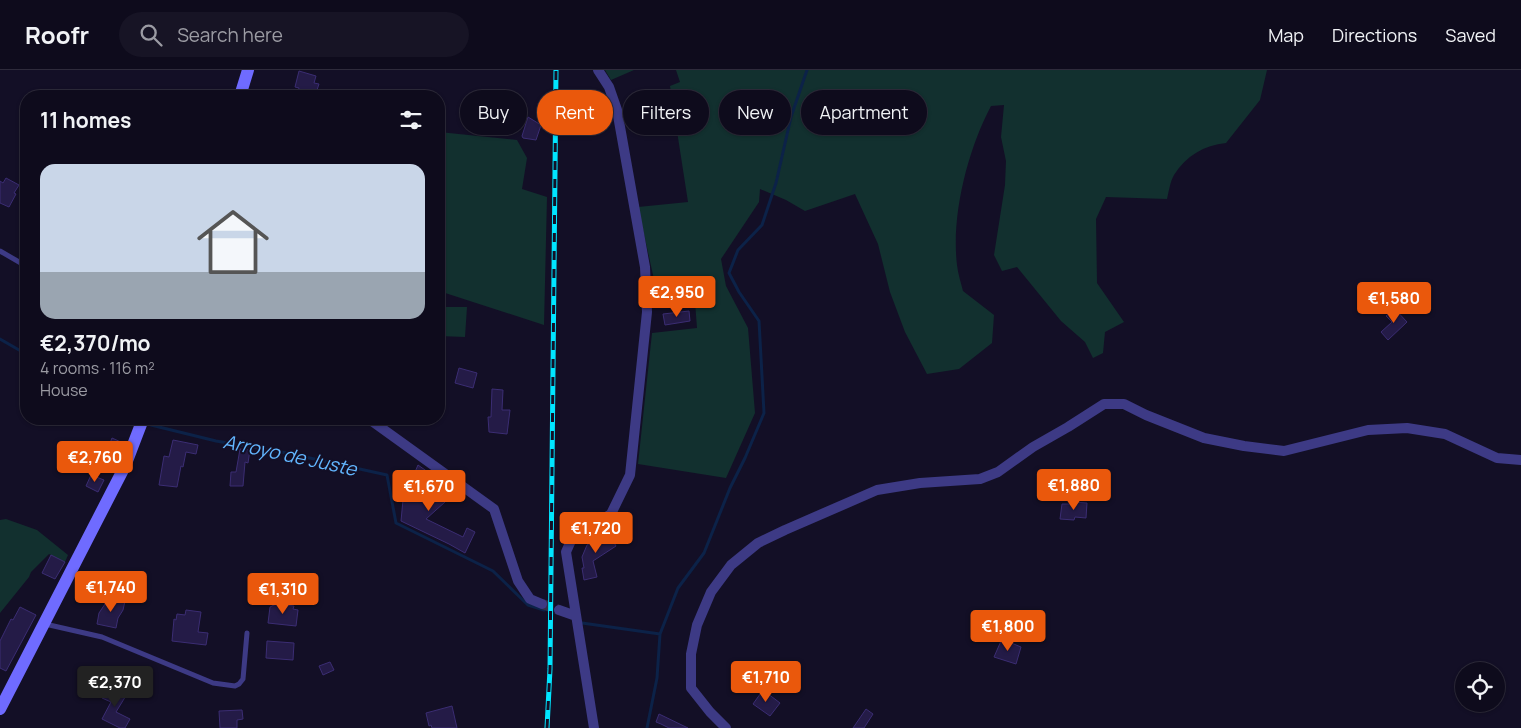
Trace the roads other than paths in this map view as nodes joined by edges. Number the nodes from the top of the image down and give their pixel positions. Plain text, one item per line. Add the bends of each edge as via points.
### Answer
1 (248, 70) edge
2 (598, 70) edge
3 (242, 90) edge
4 (0, 251) edge
5 (20, 263) edge
6 (140, 425) edge
7 (377, 425) edge
8 (1521, 460) edge
9 (542, 604) tunnel mouth
10 (559, 610) tunnel mouth
11 (576, 616) junction
12 (44, 624) junction
13 (247, 633) dead end
14 (0, 709) edge
15 (594, 728) edge
16 (726, 728) edge

1 - 3 street
2 - 11 street via 609,87 617,110 645,267 647,312 630,475 611,514 573,536 566,552
4 - 5 lane
6 - 12 street via 125,466
7 - 9 street via 494,509 518,581 530,599
8 - 16 street via 1497,458 1445,434 1406,428 1368,430 1284,451 1244,446 1204,438 1124,404 1104,404 998,472 980,479 877,490 758,543 731,566 711,592 697,625 691,654 690,688
10 - 11 street
11 - 15 street
12 - 13 lane via 121,644 213,683 234,686 242,679
12 - 14 street

